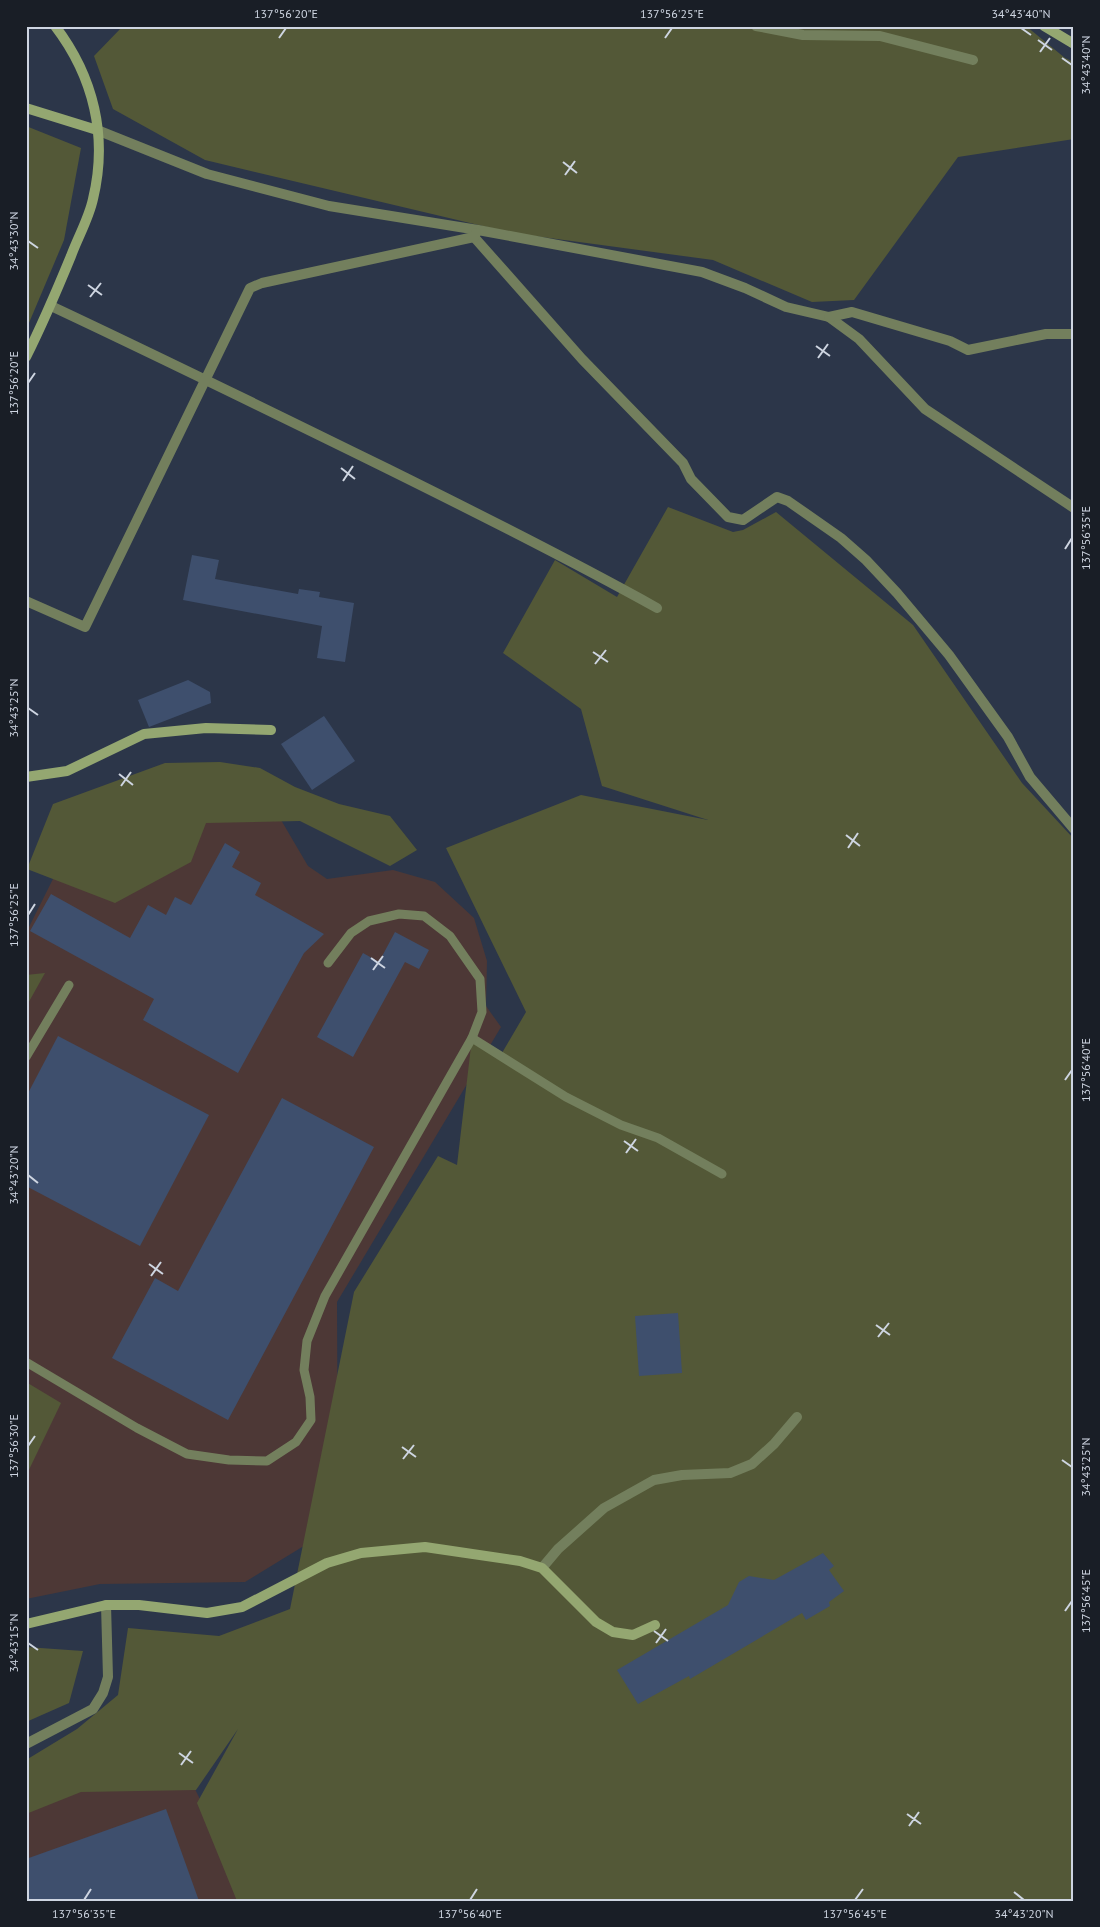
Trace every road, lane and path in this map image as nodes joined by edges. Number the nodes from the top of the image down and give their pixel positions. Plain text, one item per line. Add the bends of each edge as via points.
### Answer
1 (55, 26) edge
2 (756, 26) edge
3 (1044, 26) edge
4 (1074, 44) edge
5 (973, 60) dead end
6 (26, 108) edge
7 (98, 130) junction
8 (476, 233) junction
9 (51, 306) junction
10 (829, 317) junction
11 (1074, 334) edge
12 (26, 357) edge
13 (205, 378) junction
14 (1074, 508) edge
15 (26, 601) edge
16 (657, 608) dead end
17 (271, 730) dead end
18 (26, 777) edge
19 (1074, 829) edge
20 (328, 963) dead end
21 (69, 985) dead end
22 (472, 1038) junction
23 (26, 1057) edge
24 (722, 1174) dead end
25 (26, 1362) edge
26 (797, 1417) dead end
27 (542, 1568) junction
28 (106, 1605) junction
29 (26, 1624) edge
30 (655, 1625) dead end
31 (26, 1744) edge

1 - 7 street via 69,44 85,76 92,94
2 - 5 street via 802,35 880,36
3 - 4 street
6 - 7 street
7 - 8 street via 207,174 329,206
7 - 9 street via 100,160 93,200
8 - 10 street via 702,272 786,307
8 - 13 street via 250,288
8 - 19 street via 582,360 683,463 691,479 728,517 743,520 777,497 788,501 841,538 866,560 949,656 1008,737 1030,777
9 - 12 street
9 - 13 street
10 - 11 street via 852,312 950,341 968,350 1046,334
10 - 14 street via 859,339 925,409
13 - 15 street via 85,627
13 - 16 street via 550,550
17 - 18 street via 206,728 144,734 67,770
20 - 22 lane via 351,933 369,921 399,914 424,916 450,936 480,978 482,1012
21 - 23 lane
22 - 24 lane via 566,1097 621,1125 658,1138
22 - 25 lane via 326,1296 307,1341 304,1370 311,1420 296,1442 267,1461 187,1454
26 - 27 street via 752,1464 730,1473 654,1480 604,1508 558,1549
27 - 28 street via 520,1561 425,1547 361,1553 327,1563 242,1608 207,1613 138,1605
27 - 30 street via 596,1622 613,1632 633,1635
28 - 29 street
28 - 31 street via 108,1677 103,1693 93,1709

